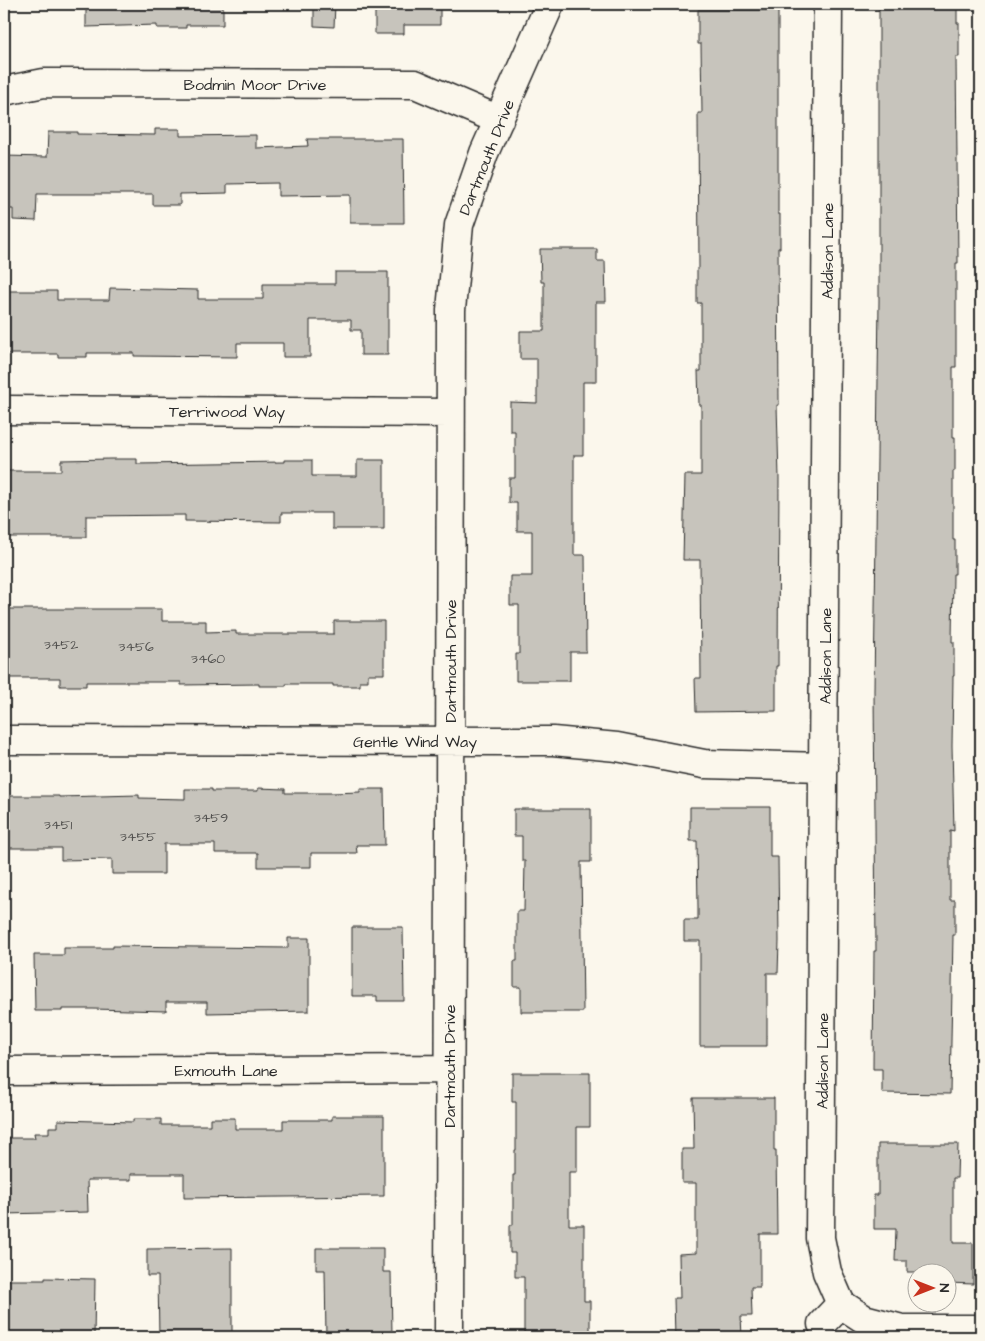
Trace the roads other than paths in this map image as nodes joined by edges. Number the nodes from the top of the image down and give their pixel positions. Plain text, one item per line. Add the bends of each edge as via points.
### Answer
1 (550, 4) edge
2 (828, 4) edge
3 (4, 90) edge
4 (499, 120) junction
5 (4, 410) edge
6 (450, 413) junction
7 (4, 740) edge
8 (450, 741) junction
9 (824, 768) junction
10 (449, 1069) junction
11 (4, 1071) edge
12 (842, 1304) junction
13 (822, 1324) dead end
14 (981, 1329) edge
15 (449, 1337) edge

1 - 4 street, Dartmouth Drive
2 - 9 street, Addison Lane
3 - 4 street, Bodmin Moor Drive via 44,83 415,84
4 - 6 street, Dartmouth Drive via 458,225 451,310
5 - 6 street, Terriwood Way
6 - 8 street, Dartmouth Drive
7 - 8 street, Gentle Wind Way
8 - 9 street, Gentle Wind Way via 553,741 617,747 704,764
8 - 10 street, Dartmouth Drive
9 - 12 street, Addison Lane via 820,1238 826,1272
10 - 11 street, Exmouth Lane
10 - 15 street, Dartmouth Drive
12 - 13 street
12 - 14 street via 864,1318 902,1330

